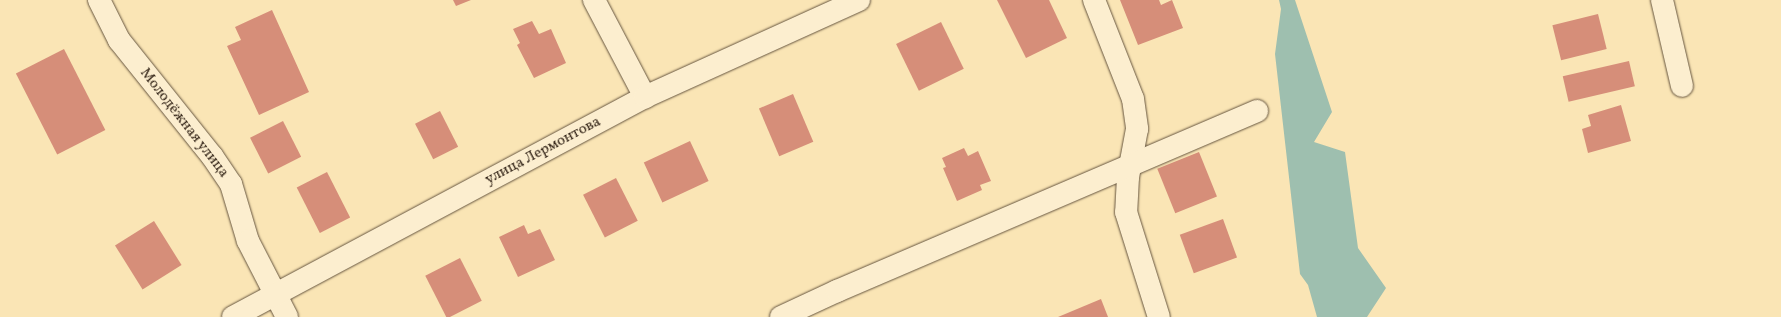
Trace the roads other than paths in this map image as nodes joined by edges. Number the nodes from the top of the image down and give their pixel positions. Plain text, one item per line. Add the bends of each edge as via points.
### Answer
1 (99, 0) edge
2 (594, 0) edge
3 (859, 0) edge
4 (1094, 0) edge
5 (1662, 0) edge
6 (1682, 86) dead end
7 (644, 96) junction
8 (1257, 112) dead end
9 (1131, 164) junction
10 (276, 294) junction
11 (233, 317) edge
12 (287, 317) edge
13 (781, 317) edge
14 (1159, 317) edge

1 - 10 street, Молодёжная улица via 118,40 212,156 231,184 248,241
2 - 7 street
3 - 7 street, улица Лермонтова
4 - 9 street via 1133,99 1137,129
5 - 6 street
7 - 10 street, улица Лермонтова
8 - 9 street
9 - 13 street
9 - 14 street via 1126,212
10 - 11 street, улица Лермонтова
10 - 12 street, Молодёжная улица

